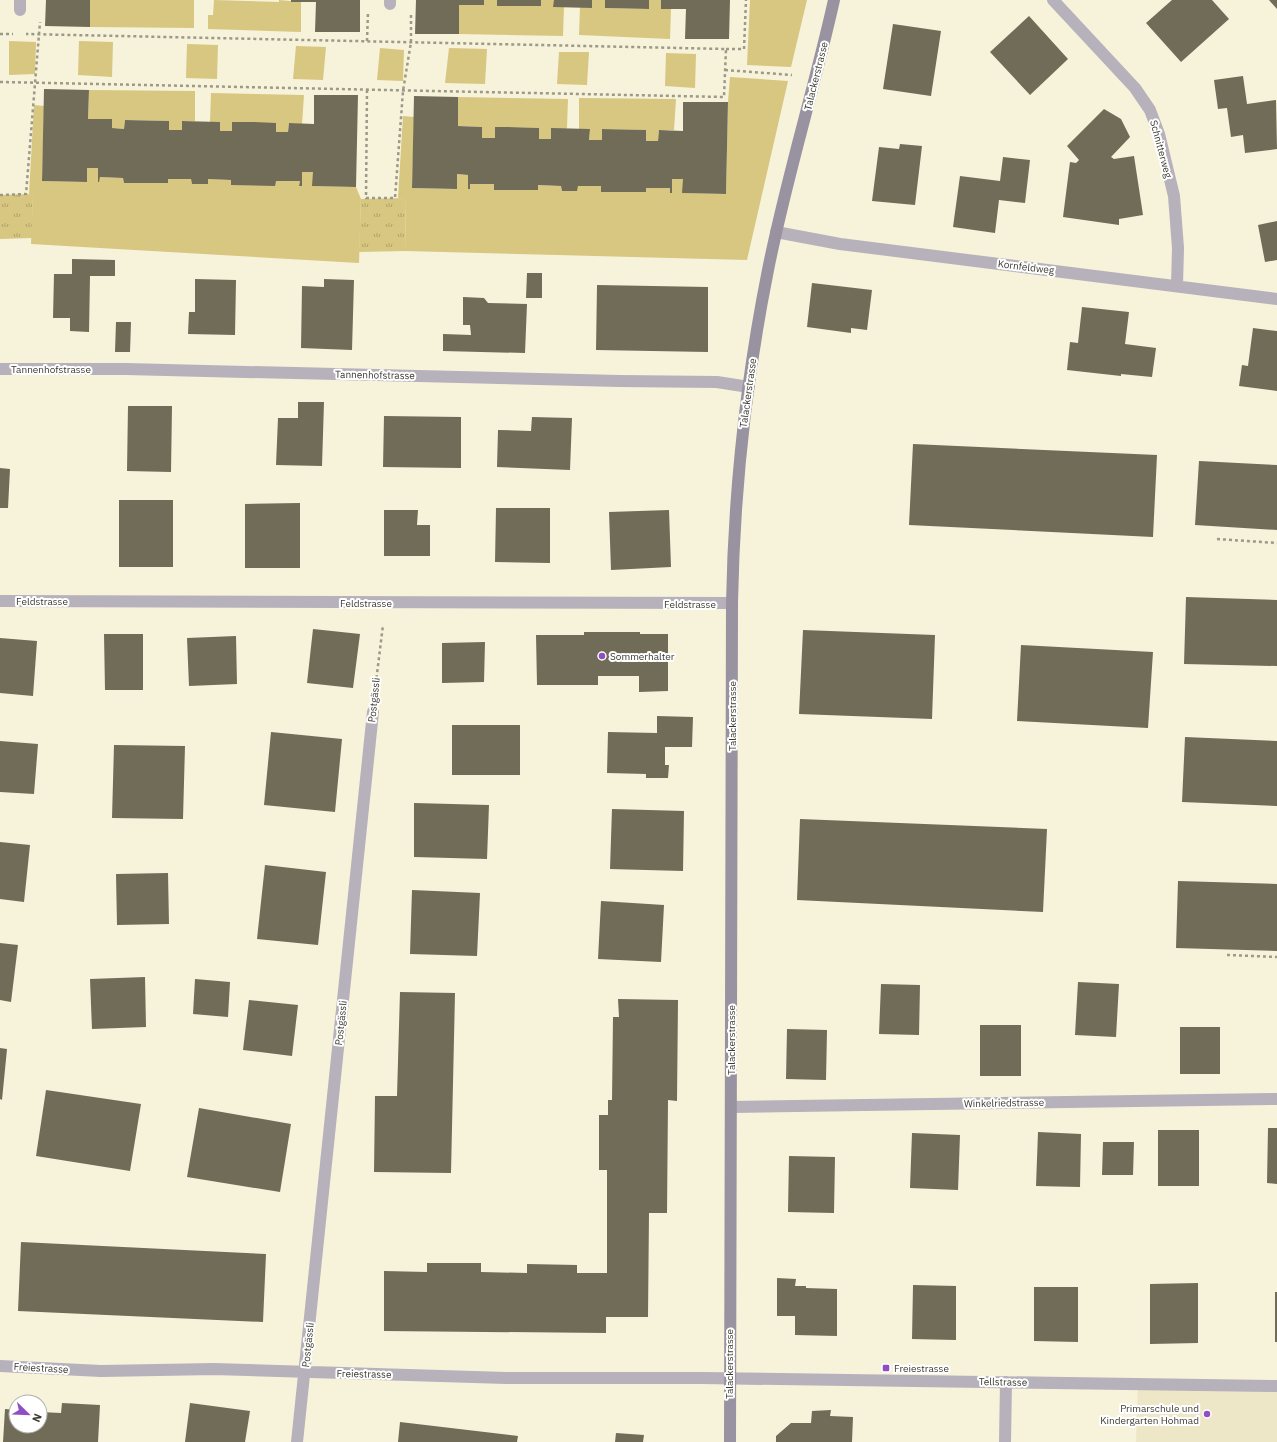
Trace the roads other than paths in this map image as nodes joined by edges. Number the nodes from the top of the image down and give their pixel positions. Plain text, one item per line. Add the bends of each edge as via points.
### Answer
1 (834, 0) edge
2 (1053, 0) edge
3 (776, 232) junction
4 (1177, 286) junction
5 (1277, 299) edge
6 (0, 369) edge
7 (749, 387) junction
8 (0, 601) edge
9 (732, 604) junction
10 (373, 712) road end
11 (1277, 1099) edge
12 (731, 1107) junction
13 (0, 1366) edge
14 (305, 1373) junction
15 (729, 1378) junction
16 (1006, 1382) junction
17 (1277, 1386) edge
18 (297, 1442) edge
19 (730, 1442) edge
20 (1005, 1442) edge

1 - 3 main road, Talackerstrasse
2 - 4 street, Schnitterweg via 1135,88 1150,110 1159,134 1174,196 1178,248
3 - 4 street, Kornfeldweg via 840,244
3 - 7 main road, Talackerstrasse
4 - 5 street, Kornfeldweg
6 - 7 street, Tannenhofstrasse via 126,369 717,382
7 - 9 main road, Talackerstrasse via 735,516
8 - 9 street, Feldstrasse
9 - 12 main road, Talackerstrasse
10 - 14 street, Postgässli
11 - 12 street, Winkelriedstrasse
12 - 15 main road, Talackerstrasse
13 - 14 street, Freiestrasse via 101,1371 214,1369
14 - 15 street, Freiestrasse via 506,1378
14 - 18 street, Postgässli
15 - 16 street, Tellstrasse
15 - 19 main road, Talackerstrasse
16 - 17 street, Tellstrasse
16 - 20 street

